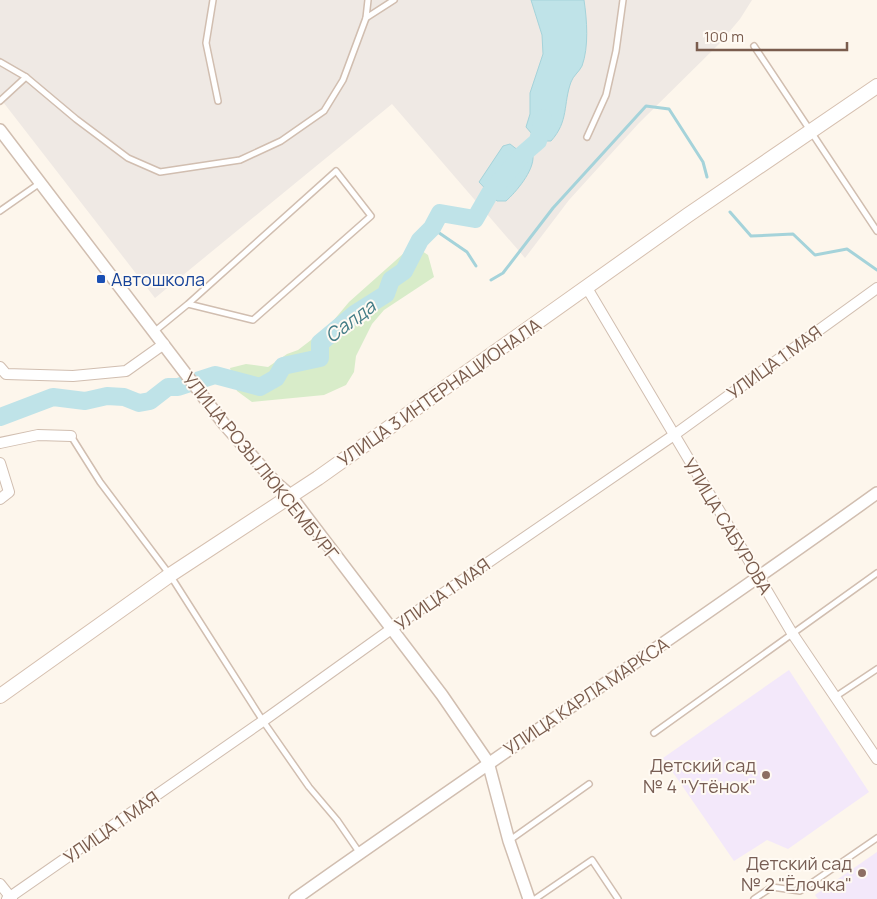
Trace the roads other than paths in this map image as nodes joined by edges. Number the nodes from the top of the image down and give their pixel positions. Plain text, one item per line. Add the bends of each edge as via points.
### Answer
1 (213, 0) edge
2 (368, 0) edge
3 (394, 0) edge
4 (623, 0) edge
5 (366, 18) junction
6 (754, 46) dead end
7 (0, 62) edge
8 (26, 77) junction
9 (877, 86) edge
10 (0, 101) edge
11 (218, 101) dead end
12 (0, 130) edge
13 (811, 131) junction
14 (587, 137) dead end
15 (40, 183) junction
16 (0, 211) edge
17 (877, 231) edge
18 (587, 288) junction
19 (877, 288) edge
20 (188, 304) junction
21 (154, 331) junction
22 (164, 344) junction
23 (0, 367) edge
24 (674, 435) junction
25 (72, 436) joint
26 (0, 443) edge
27 (0, 463) edge
28 (877, 493) edge
29 (290, 495) junction
30 (0, 499) edge
31 (877, 573) edge
32 (170, 575) junction
33 (758, 578) junction
34 (391, 630) junction
35 (792, 633) junction
36 (877, 669) edge
37 (0, 696) edge
38 (835, 697) junction
39 (263, 721) junction
40 (654, 733) dead end
41 (877, 759) edge
42 (488, 762) junction
43 (589, 784) dead end
44 (877, 838) edge
45 (509, 841) junction
46 (360, 853) junction
47 (0, 884) edge
48 (10, 898) edge
49 (295, 899) edge
50 (529, 899) edge
51 (535, 899) edge
52 (618, 899) edge
53 (754, 899) edge

1 - 11 lane via 206,43
2 - 5 lane
3 - 5 lane
4 - 14 lane via 606,95
5 - 8 lane via 343,80 324,111 281,141 240,160 160,172 128,158 76,120
6 - 13 lane
7 - 8 lane
8 - 10 lane
9 - 13 main road, УЛИЦА 3 ИНТЕРНАЦИОНАЛА
12 - 15 street, УЛИЦА РОЗЫ ЛЮКСЕМБУРГ
13 - 17 lane
13 - 18 main road, УЛИЦА 3 ИНТЕРНАЦИОНАЛА
15 - 16 lane
15 - 21 street, УЛИЦА РОЗЫ ЛЮКСЕМБУРГ
18 - 24 street, УЛИЦА САБУРОВА
18 - 29 main road, УЛИЦА 3 ИНТЕРНАЦИОНАЛА
19 - 24 street, УЛИЦА 1 МАЯ
20 - 20 lane via 253,320 371,216 336,171
20 - 21 lane
21 - 22 street, УЛИЦА РОЗЫ ЛЮКСЕМБУРГ
22 - 23 street via 126,371 73,376 25,375 6,374
22 - 29 street, УЛИЦА РОЗЫ ЛЮКСЕМБУРГ via 224,424
24 - 33 street, УЛИЦА САБУРОВА
24 - 34 street, УЛИЦА 1 МАЯ
25 - 26 street via 38,435
25 - 32 lane via 100,482
27 - 30 street via 9,492
28 - 33 street, УЛИЦА КАРЛА МАРКСА
29 - 32 main road, УЛИЦА 3 ИНТЕРНАЦИОНАЛА
29 - 34 street, УЛИЦА РОЗЫ ЛЮКСЕМБУРГ
31 - 35 lane
32 - 37 main road, УЛИЦА 3 ИНТЕРНАЦИОНАЛА
32 - 39 lane
33 - 35 street, УЛИЦА САБУРОВА
33 - 42 street, УЛИЦА КАРЛА МАРКСА
34 - 39 street, УЛИЦА 1 МАЯ
34 - 42 street, УЛИЦА РОЗЫ ЛЮКСЕМБУРГ via 442,695
35 - 38 street, УЛИЦА САБУРОВА
35 - 40 lane
36 - 38 lane
38 - 41 street, УЛИЦА САБУРОВА
39 - 46 lane
39 - 48 street, УЛИЦА 1 МАЯ
42 - 45 street, УЛИЦА РОЗЫ ЛЮКСЕМБУРГ
42 - 46 street, УЛИЦА КАРЛА МАРКСА
43 - 45 lane
44 - 53 lane via 800,891 772,887
45 - 50 street, УЛИЦА РОЗЫ ЛЮКСЕМБУРГ
46 - 49 street, УЛИЦА КАРЛА МАРКСА
47 - 48 street
51 - 52 lane via 592,860

